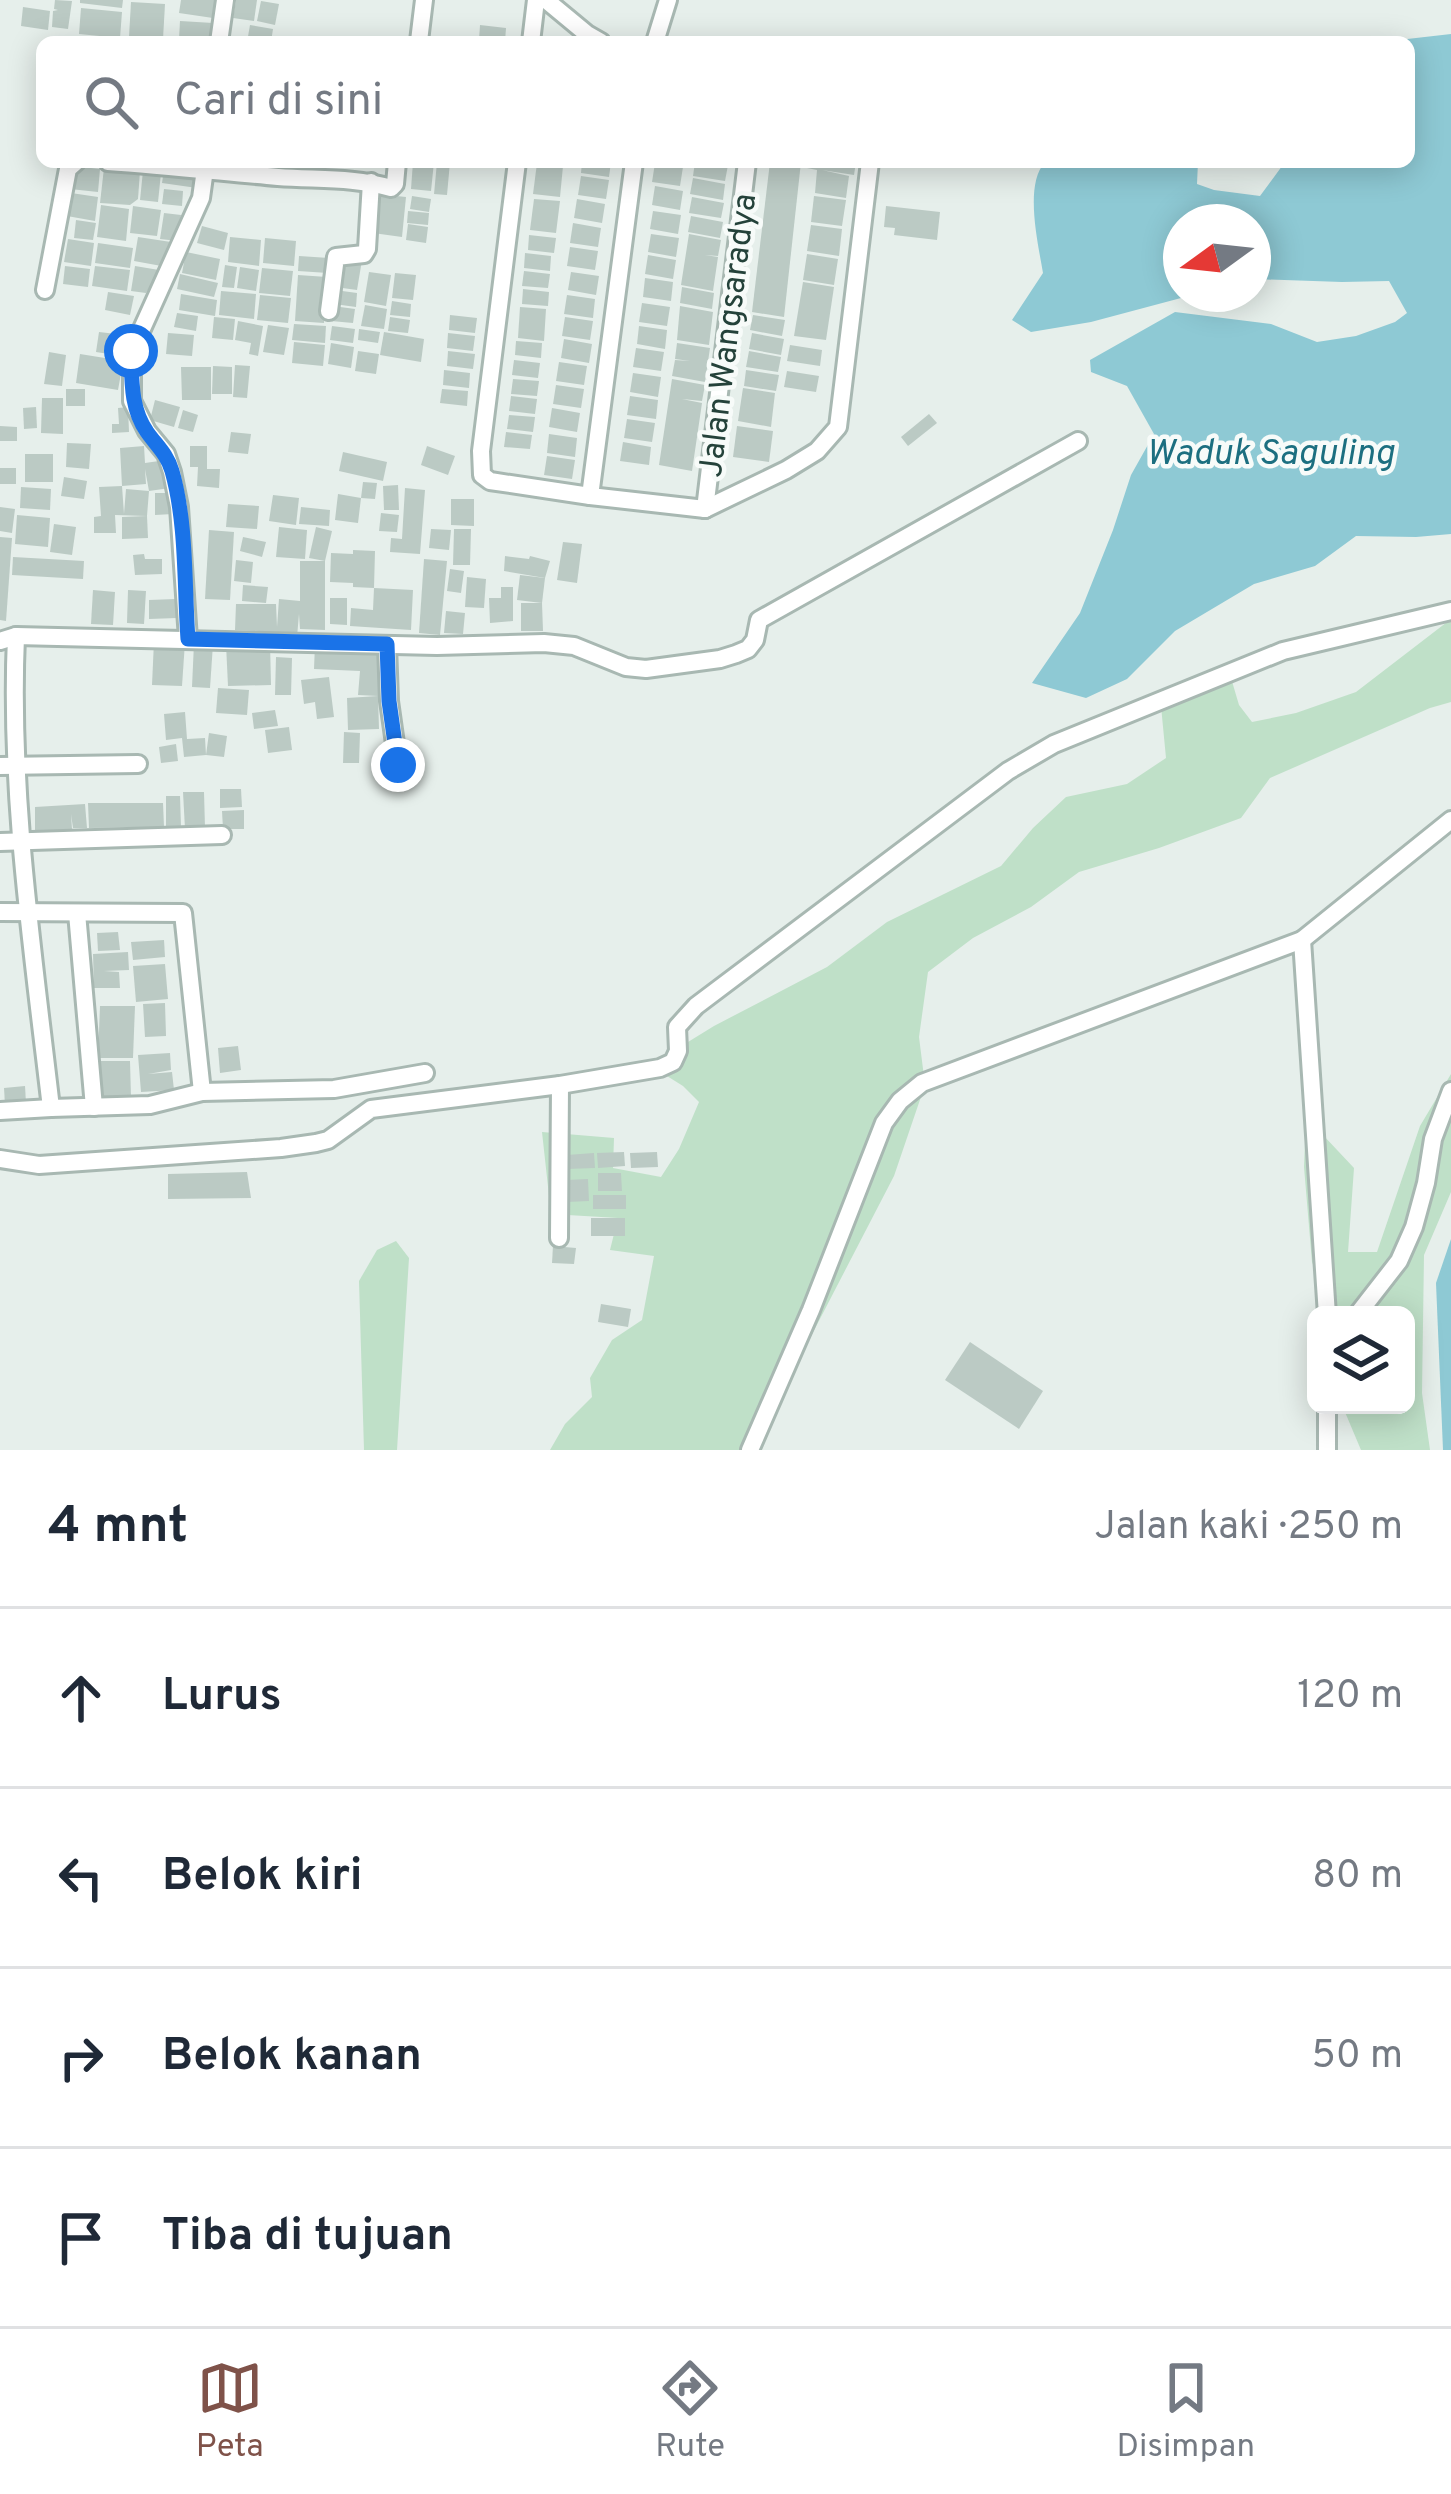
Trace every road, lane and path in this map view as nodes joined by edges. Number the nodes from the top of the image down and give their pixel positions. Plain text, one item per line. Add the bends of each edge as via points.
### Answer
1 (225, 0) edge
2 (424, 0) edge
3 (536, 0) edge
4 (546, 0) edge
5 (668, 0) edge
6 (220, 36) edge
7 (420, 36) edge
8 (532, 36) edge
9 (590, 36) edge
10 (657, 36) edge
11 (70, 168) edge
12 (205, 168) edge
13 (224, 168) edge
14 (396, 168) edge
15 (516, 168) edge
16 (633, 168) edge
17 (746, 168) edge
18 (869, 168) edge
19 (371, 182) junction
20 (45, 290) dead end
21 (329, 311) dead end
22 (1078, 441) dead end
23 (590, 496) junction
24 (706, 508) junction
25 (1451, 610) edge
26 (8, 639) edge
27 (188, 639) junction
28 (387, 644) junction
29 (138, 764) dead end
30 (398, 765) dead end
31 (8, 766) edge
32 (1451, 820) edge
33 (222, 835) dead end
34 (0, 842) edge
35 (22, 842) junction
36 (0, 912) edge
37 (29, 913) junction
38 (77, 913) junction
39 (1302, 940) junction
40 (425, 1073) dead end
41 (560, 1084) junction
42 (1451, 1091) edge
43 (202, 1092) junction
44 (94, 1107) junction
45 (51, 1108) junction
46 (0, 1111) edge
47 (0, 1159) edge
48 (559, 1238) dead end
49 (1326, 1306) edge
50 (1364, 1306) edge
51 (1327, 1414) edge
52 (750, 1450) edge
53 (1328, 1450) edge

1 - 6 street
2 - 7 street
3 - 8 street
4 - 9 street
5 - 10 street
11 - 20 street
12 - 27 street via 201,198 131,351 132,401 166,454 179,507
13 - 19 street
14 - 19 street via 391,188
15 - 23 street via 479,467 490,481
16 - 23 street
17 - 24 street, Jalan Wangsaradya
18 - 24 street via 838,427 817,451
19 - 21 street via 367,249 336,257
22 - 28 street via 759,620 748,649 720,659 646,669 544,643
23 - 24 street
25 - 41 street via 1283,651 1054,744 696,1006 676,1027 673,1062
26 - 27 street
26 - 31 street
27 - 28 street
28 - 30 street
29 - 31 street
31 - 35 street
32 - 39 street
33 - 35 street
34 - 35 street
35 - 37 street
36 - 37 street
37 - 38 street
37 - 45 street
38 - 43 street via 183,913
38 - 44 street
39 - 49 street
39 - 52 street via 922,1083 900,1101
40 - 43 street via 334,1089
41 - 47 street via 371,1109 328,1140 281,1148 39,1166
41 - 48 street
42 - 50 street via 1414,1228
43 - 44 street
44 - 45 street
45 - 46 street
51 - 53 street

